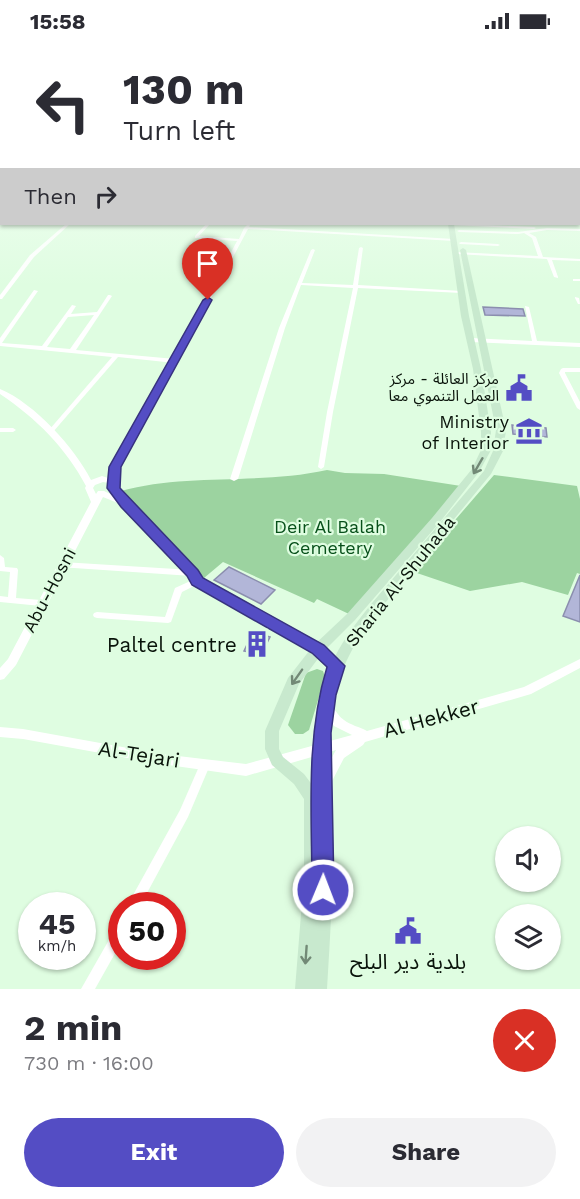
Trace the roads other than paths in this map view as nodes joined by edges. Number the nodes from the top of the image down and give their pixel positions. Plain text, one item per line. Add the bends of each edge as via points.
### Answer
1 (67, 225) edge
2 (207, 225) edge
3 (248, 226) edge
4 (547, 228) junction
5 (580, 230) edge
6 (525, 233) junction
7 (457, 235) edge
8 (238, 240) junction
9 (498, 245) dead end
10 (361, 248) dead end
11 (313, 250) dead end
12 (542, 258) junction
13 (549, 258) junction
14 (580, 260) edge
15 (556, 277) dead end
16 (301, 284) junction
17 (355, 286) junction
18 (36, 291) dead end
19 (462, 292) junction
20 (110, 296) dead end
21 (0, 298) edge
22 (208, 300) joint
23 (74, 306) dead end
24 (527, 307) dead end
25 (98, 313) junction
26 (67, 316) junction
27 (477, 340) junction
28 (0, 343) edge
29 (535, 343) junction
30 (580, 345) edge
31 (44, 347) junction
32 (72, 351) junction
33 (116, 356) junction
34 (175, 361) junction
35 (580, 370) edge
36 (0, 391) edge
37 (580, 408) edge
38 (0, 430) edge
39 (14, 430) dead end
40 (51, 431) junction
41 (115, 467) junction
42 (321, 467) dead end
43 (84, 471) junction
44 (102, 479) junction
45 (234, 479) dead end
46 (113, 485) junction
47 (95, 493) junction
48 (126, 505) junction
49 (0, 558) edge
50 (62, 565) junction
51 (195, 577) junction
52 (0, 599) edge
53 (12, 600) junction
54 (41, 603) junction
55 (97, 615) dead end
56 (318, 649) junction
57 (580, 663) edge
58 (336, 666) junction
59 (0, 676) edge
60 (326, 707) junction
61 (0, 732) edge
62 (366, 736) junction
63 (321, 748) junction
64 (277, 761) junction
65 (205, 765) junction
66 (323, 790) junction
67 (141, 892) edge
68 (108, 953) edge
69 (88, 989) edge
70 (304, 989) edge
71 (318, 989) edge

1 - 21 street via 32,256
2 - 8 street via 196,237
3 - 7 street
3 - 8 street
4 - 5 street
4 - 6 street
4 - 7 street
6 - 7 street
6 - 12 street via 534,237
7 - 9 street
7 - 12 street
7 - 19 main road, Sharia Al-Shuhada
7 - 27 main road, Sharia Al-Shuhada
8 - 22 street
10 - 17 street
11 - 16 street
12 - 13 street
13 - 14 street
13 - 15 street
16 - 17 street
16 - 45 street via 282,328
17 - 19 street
17 - 42 street
18 - 28 street
19 - 27 main road, Sharia Al-Shuhada
20 - 25 street
22 - 34 street
23 - 26 street
24 - 29 street
25 - 26 street
25 - 32 street
26 - 31 street
27 - 29 street
27 -> 56 main road, Sharia Al-Shuhada via 486,450 476,470 351,617
27 - 58 main road, Sharia Al-Shuhada via 501,430 492,465 359,627
28 - 31 street
29 - 30 street
31 - 32 street
32 - 33 street
33 - 34 street
33 - 40 street
34 - 41 street
35 - 37 street via 562,373
36 - 40 street via 22,404
38 - 39 street
40 - 43 street
41 - 44 street
41 - 46 street
43 - 44 street
43 - 47 street
44 - 46 street
44 - 47 street
46 - 47 street
46 - 48 street
47 - 48 street
47 - 50 street, Abu-Hosni
48 - 51 street
49 - 53 street via 2,569 14,570
50 - 51 street
50 - 54 street, Abu-Hosni
51 - 55 street via 178,590 168,621
51 - 56 street
52 - 53 street
53 - 54 street
54 - 59 street, Abu-Hosni via 12,662
56 - 58 street
56 -> 64 main road, Sharia Al-Shuhada via 293,682 272,730 272,749
57 - 62 street, Al Hekker via 527,691
58 - 60 main road, Sharia Al-Shuhada
60 - 62 street via 338,723
60 - 63 main road, Sharia Al-Shuhada
61 - 65 street, Al-Tejari
62 - 63 street, Al Hekker
62 - 66 street via 340,754 330,768
63 - 64 street, Al Hekker
63 - 66 main road, Sharia Al-Shuhada
64 - 65 street, Al-Tejari via 246,770
64 -> 70 main road via 299,779 312,797 312,877
65 - 67 street
66 - 71 main road, Sharia Al-Shuhada via 323,913
68 - 69 street

